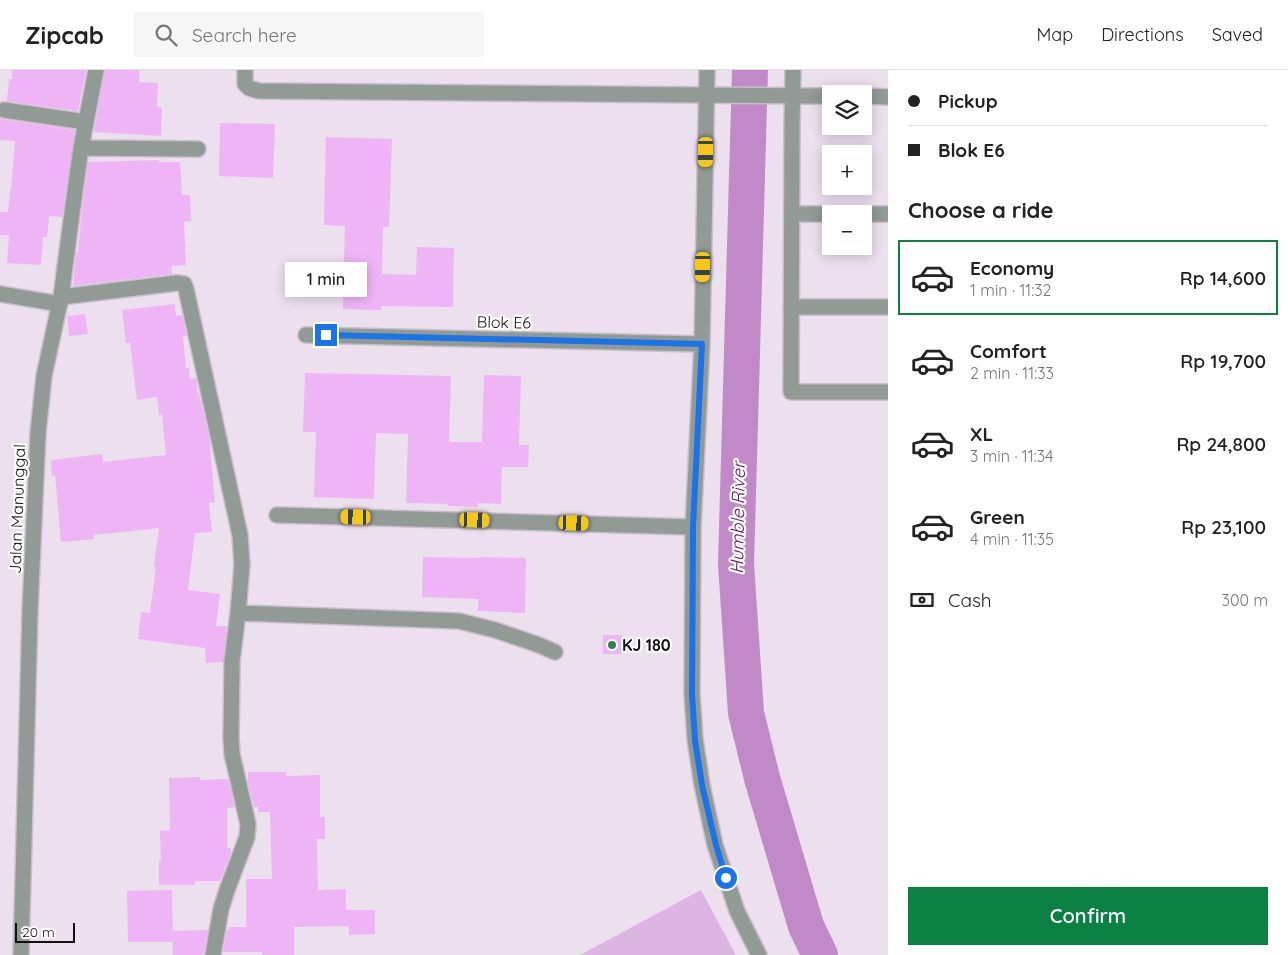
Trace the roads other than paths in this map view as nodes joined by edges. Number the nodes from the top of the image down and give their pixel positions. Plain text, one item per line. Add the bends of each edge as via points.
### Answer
1 (96, 70) edge
2 (246, 70) edge
3 (707, 70) edge
4 (793, 70) edge
5 (714, 95) junction
6 (786, 95) junction
7 (822, 96) edge
8 (872, 96) edge
9 (888, 97) edge
10 (4, 110) dead end
11 (86, 122) junction
12 (81, 148) junction
13 (198, 149) dead end
14 (792, 214) junction
15 (888, 214) edge
16 (0, 294) edge
17 (61, 300) junction
18 (791, 307) junction
19 (888, 307) edge
20 (306, 335) dead end
21 (702, 344) junction
22 (888, 392) edge
23 (277, 515) dead end
24 (693, 527) junction
25 (238, 612) junction
26 (555, 652) dead end
27 (21, 955) edge
28 (212, 955) edge
29 (759, 955) edge

1 - 11 street, Jalan Manunggal
2 - 5 street via 245,84 259,92
3 - 5 street
4 - 6 street
5 - 6 street
5 - 21 street
6 - 7 street
6 - 14 street
8 - 9 street
10 - 11 street
11 - 12 street, Jalan Manunggal
12 - 13 street
12 - 17 street, Jalan Manunggal
14 - 15 street
14 - 18 street
16 - 17 street
17 - 25 street via 184,284 240,535 242,565
17 - 27 street, Jalan Manunggal via 44,376 36,462
18 - 19 street
18 - 22 street via 790,392
20 - 21 street, Blok E6
21 - 24 street
23 - 24 street
24 - 29 street via 692,694 696,749 716,845 737,911
25 - 26 street via 459,621
25 - 28 street via 232,661 230,738 248,824 247,836 221,908

